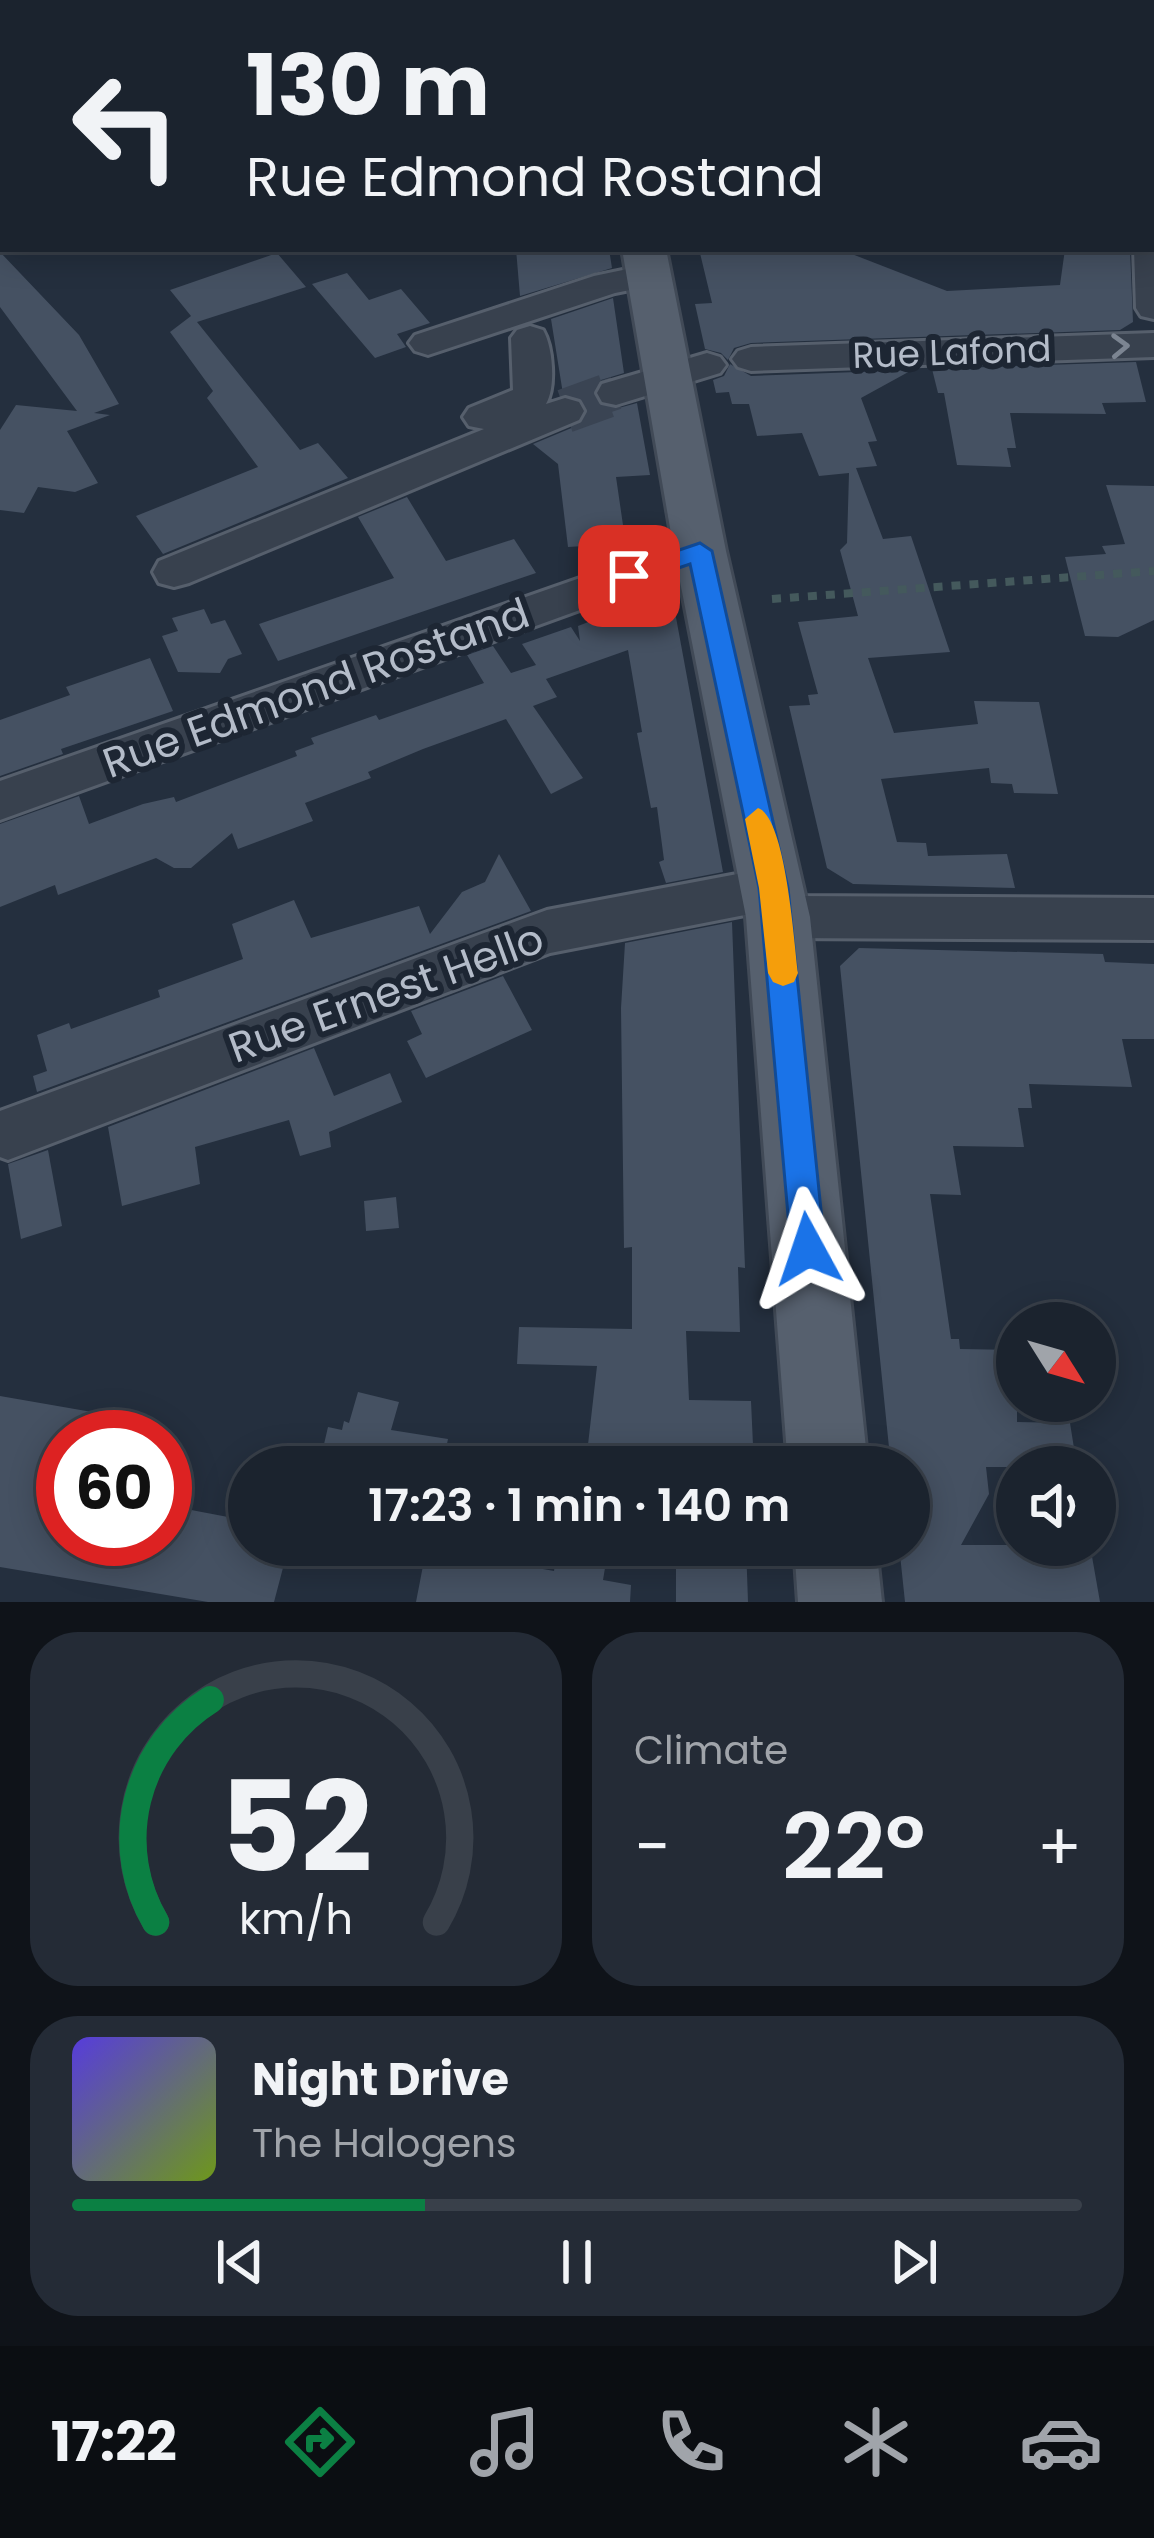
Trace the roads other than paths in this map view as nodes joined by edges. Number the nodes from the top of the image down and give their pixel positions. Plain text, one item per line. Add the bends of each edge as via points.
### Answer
1 (1152, 252) edge
2 (646, 263) edge
3 (1154, 308) edge
4 (530, 338) dead end
5 (428, 343) dead end
6 (1154, 345) edge
7 (751, 359) dead end
8 (566, 411) tunnel mouth
9 (435, 463) junction
10 (700, 551) junction
11 (174, 572) dead end
12 (0, 801) edge
13 (776, 902) junction
14 (1154, 919) edge
15 (8, 1134) dead end
16 (826, 1446) edge
17 (837, 1566) edge
18 (840, 1602) edge

1 - 3 street
2 - 5 street
2 - 10 main road
4 - 9 street via 532,396 434,433 423,445
7 -> 6 street, Rue Lafond
8 - 9 street
9 - 11 street
10 - 12 street, Rue Edmond Rostand
10 - 13 main road
13 - 14 street, Rue Ernest Hello
13 - 15 street, Rue Ernest Hello via 547,932
13 - 16 main road
17 - 18 main road

